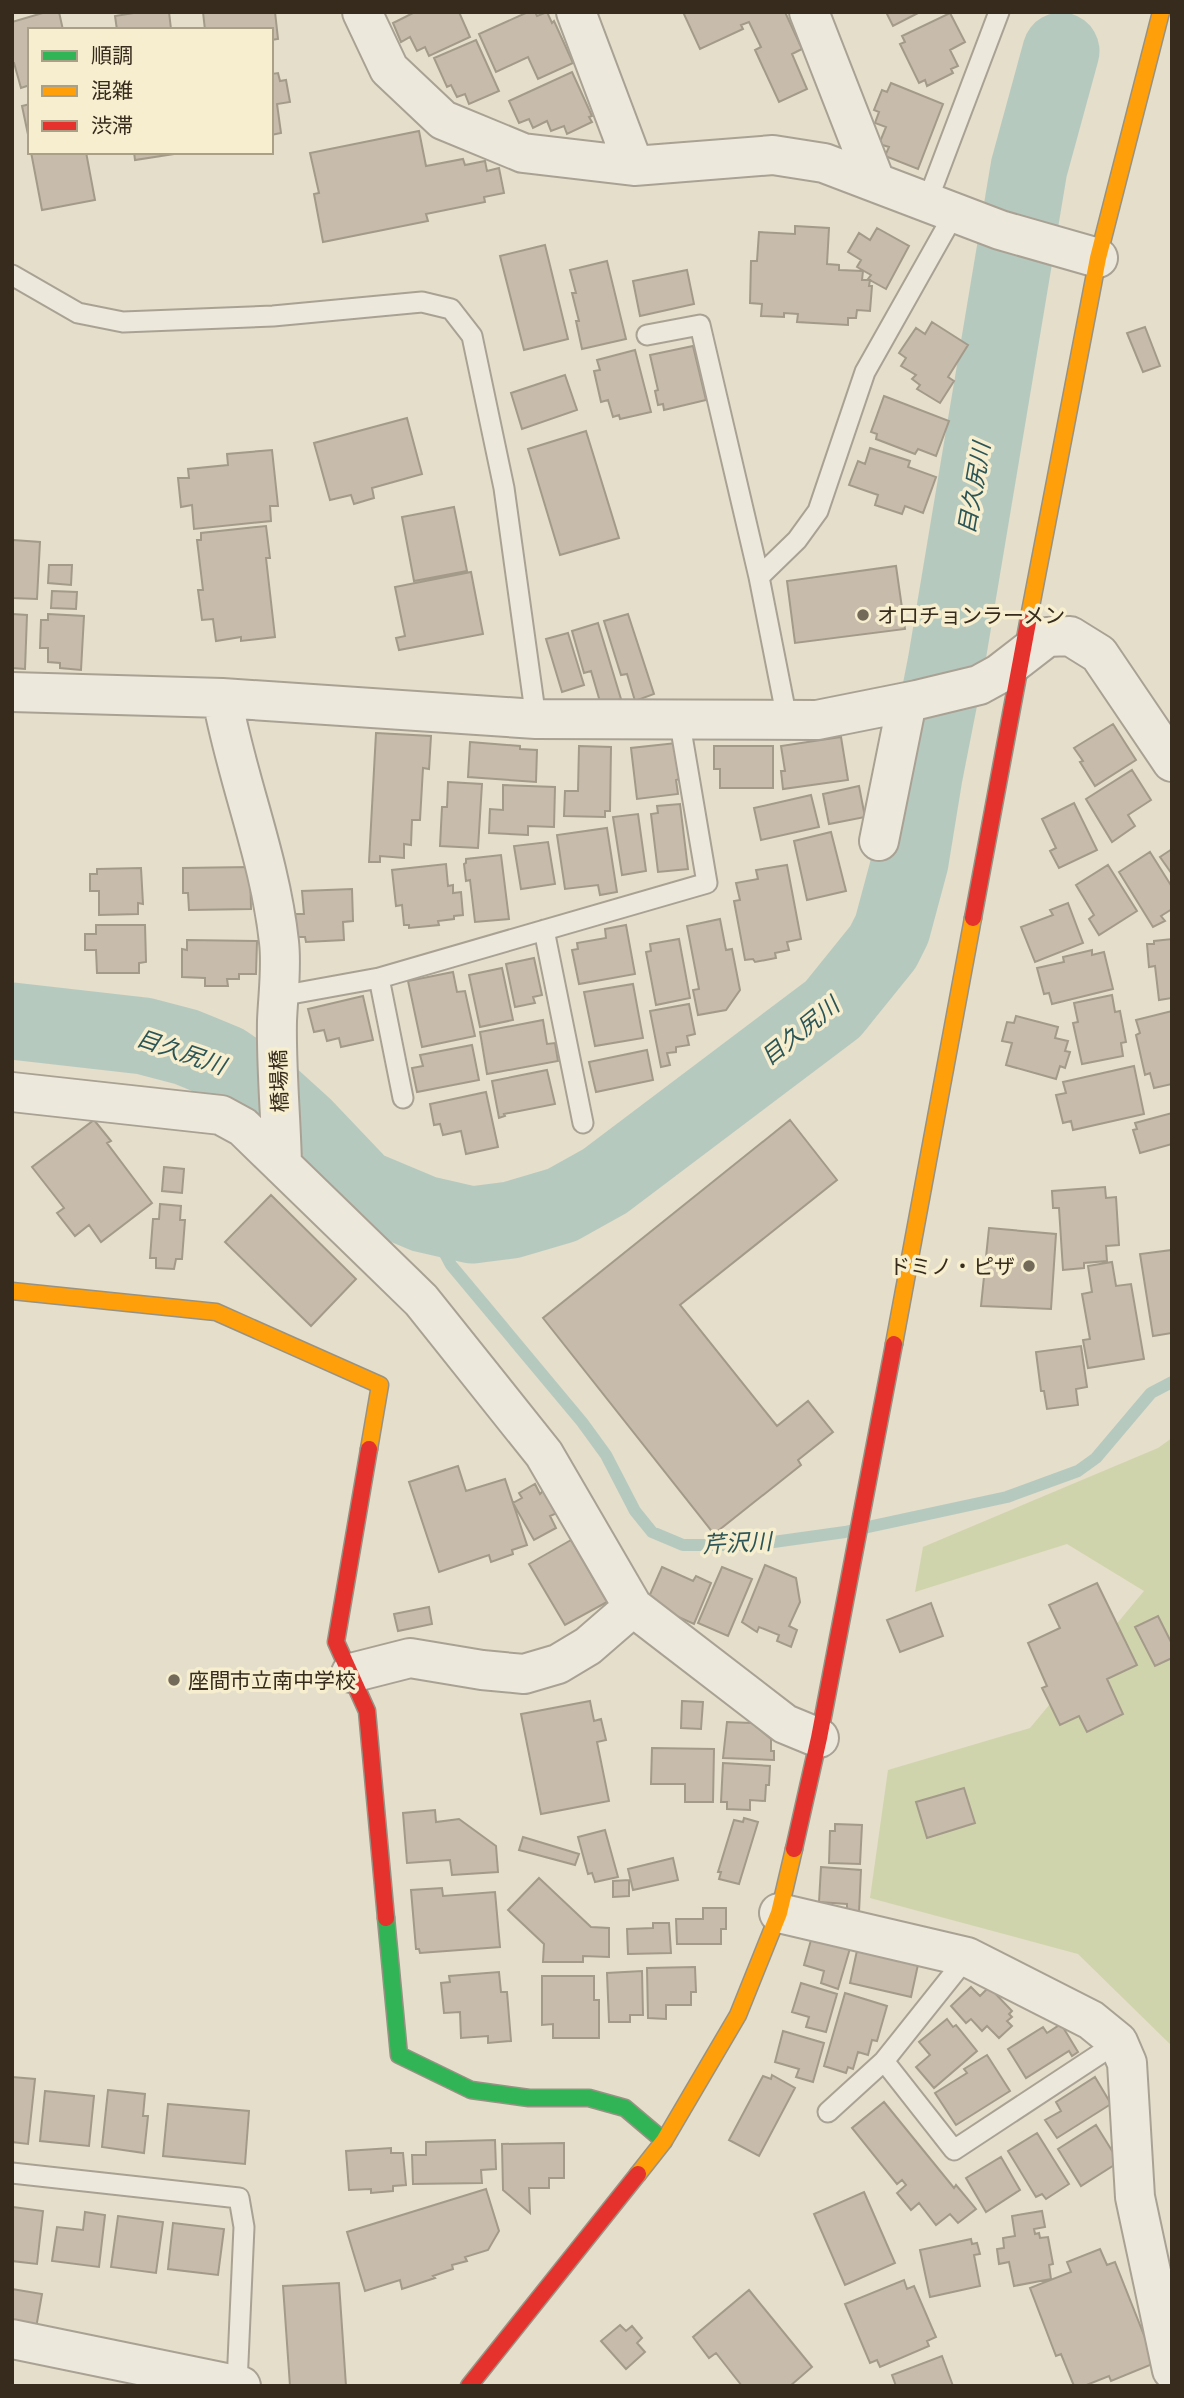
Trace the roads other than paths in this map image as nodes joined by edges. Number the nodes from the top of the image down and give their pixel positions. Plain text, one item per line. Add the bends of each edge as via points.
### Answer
1 (362, 12) edge
2 (576, 12) edge
3 (809, 12) edge
4 (999, 12) edge
5 (1161, 12) edge
6 (634, 166) junction
7 (875, 181) junction
8 (940, 208) junction
9 (1098, 258) junction
10 (12, 275) edge
11 (647, 335) dead end
12 (759, 577) junction
13 (1022, 657) junction
14 (12, 692) edge
15 (222, 698) junction
16 (912, 701) junction
17 (679, 718) junction
18 (536, 719) junction
19 (787, 719) junction
20 (1172, 762) edge
21 (879, 841) dead end
22 (544, 930) junction
23 (379, 978) junction
24 (278, 1009) junction
25 (12, 1092) edge
26 (403, 1098) dead end
27 (583, 1123) dead end
28 (281, 1152) junction
29 (12, 1291) edge
30 (633, 1607) junction
31 (351, 1673) junction
32 (819, 1738) junction
33 (779, 1913) junction
34 (967, 1957) junction
35 (1118, 2042) junction
36 (884, 2061) junction
37 (828, 2112) dead end
38 (664, 2141) junction
39 (12, 2173) edge
40 (12, 2339) edge
41 (1172, 2370) edge
42 (239, 2385) edge
43 (469, 2386) edge

1 - 6 street via 389,69 443,120 523,153
2 - 6 street
3 - 7 street
4 - 8 lane
5 - 9 street
6 - 7 street via 773,155 824,163
7 - 8 street
8 - 9 street
8 - 12 lane via 865,372 818,511 797,540
9 - 13 street
10 - 18 lane via 78,313 123,322 273,316 422,302 451,309 472,336 499,463
11 - 12 lane via 700,325
12 - 19 lane
13 - 16 street via 979,684
13 - 20 street via 1047,638 1070,636 1099,654
13 - 32 street
14 - 15 street
15 - 18 street
15 - 24 street, 橋場橋 via 272,902 279,943
16 - 19 street via 817,720
16 - 21 street
17 - 18 street
17 - 19 street
17 - 22 lane via 707,883
22 - 23 lane
22 - 27 lane
23 - 24 lane
23 - 26 lane
24 - 28 street, 橋場橋
25 - 28 street via 221,1115
28 - 30 street via 421,1300 528,1433
29 - 31 street via 216,1312 380,1385 336,1642
30 - 31 street via 588,1646 558,1664 524,1674 410,1658
30 - 32 street via 785,1724
31 - 38 street via 367,1711 400,2055 471,2090 529,2098 589,2098 625,2108
32 - 33 street
33 - 34 street
33 - 38 street via 738,2015
34 - 35 street via 1090,2020
34 - 36 lane
35 - 36 lane via 954,2150
35 - 41 street via 1126,2063 1135,2197
36 - 37 lane
38 - 43 street
39 - 42 lane via 239,2198 244,2227
40 - 42 street

